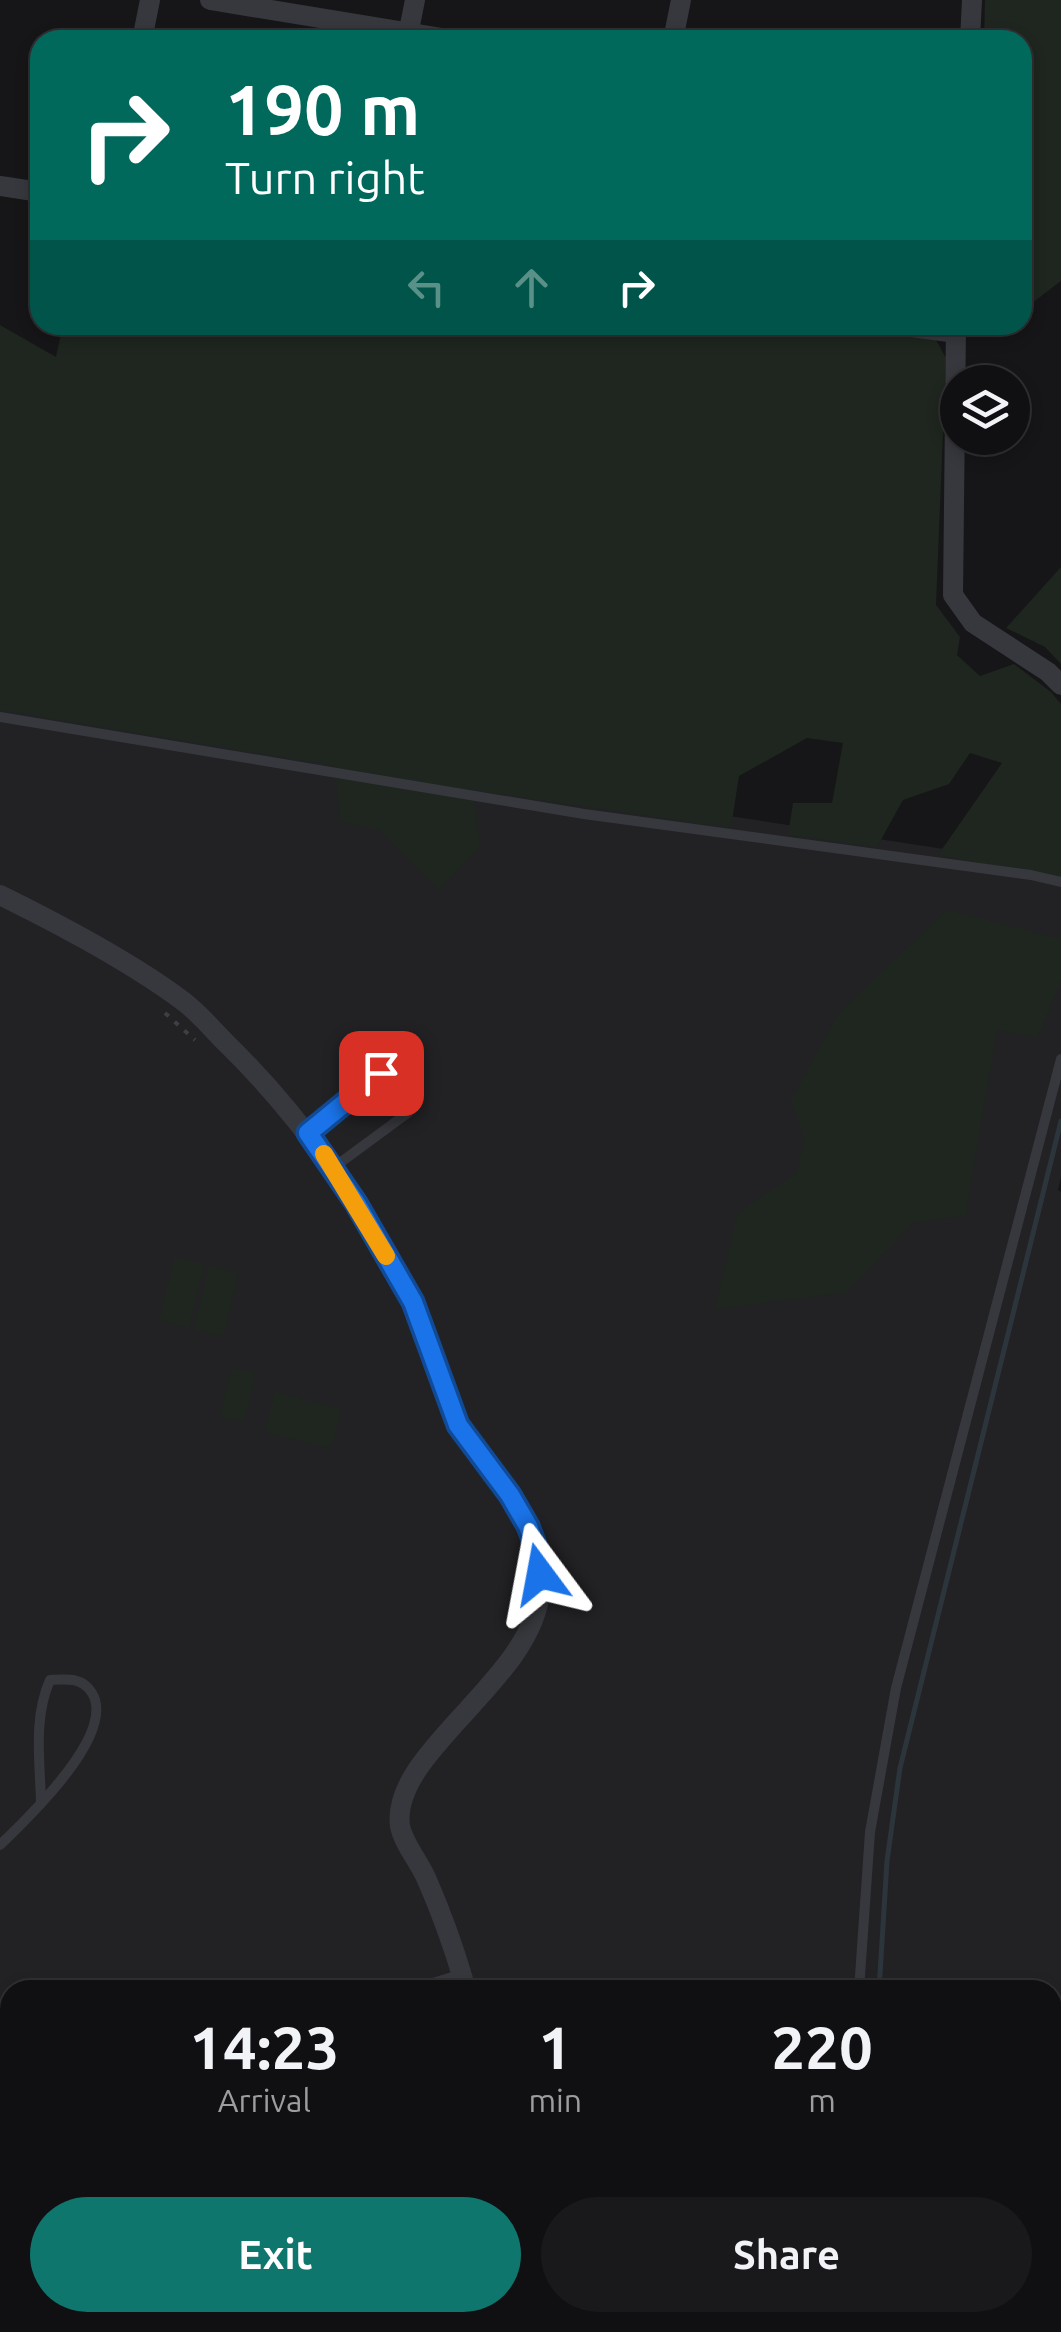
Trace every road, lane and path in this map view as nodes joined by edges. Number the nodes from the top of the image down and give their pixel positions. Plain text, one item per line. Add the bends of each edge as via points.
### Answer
1 (150, 0) edge
2 (210, 0) edge
3 (415, 0) edge
4 (680, 0) edge
5 (972, 0) edge
6 (144, 30) edge
7 (375, 30) edge
8 (409, 30) edge
9 (675, 30) edge
10 (970, 30) edge
11 (0, 186) edge
12 (30, 190) edge
13 (956, 335) edge
14 (1061, 685) edge
15 (0, 717) edge
16 (1061, 882) edge
17 (0, 895) edge
18 (158, 1006) dead end
19 (204, 1047) dead end
20 (1061, 1058) edge
21 (308, 1133) junction
22 (334, 1168) junction
23 (41, 1802) junction
24 (0, 1845) edge
25 (460, 1980) edge
26 (860, 1980) edge
27 (152, 2332) edge
28 (170, 2332) edge

1 - 6 street
2 - 7 street
3 - 8 street
4 - 9 street
5 - 10 street
11 - 12 street
13 - 14 street via 953,595 973,623
15 - 16 lane via 584,814
17 - 21 street via 184,1002
18 - 19 path
20 - 26 lane via 896,1688 870,1832
21 - 22 street
21 - 22 lane via 381,1073 409,1112
22 - 25 street via 413,1302 458,1425 510,1495 537,1550 540,1593 528,1634 414,1774 402,1802 400,1827 428,1882
23 - 23 lane via 77,1761 96,1710 94,1695 72,1678 50,1680 43,1697
23 - 24 lane
27 - 28 path

